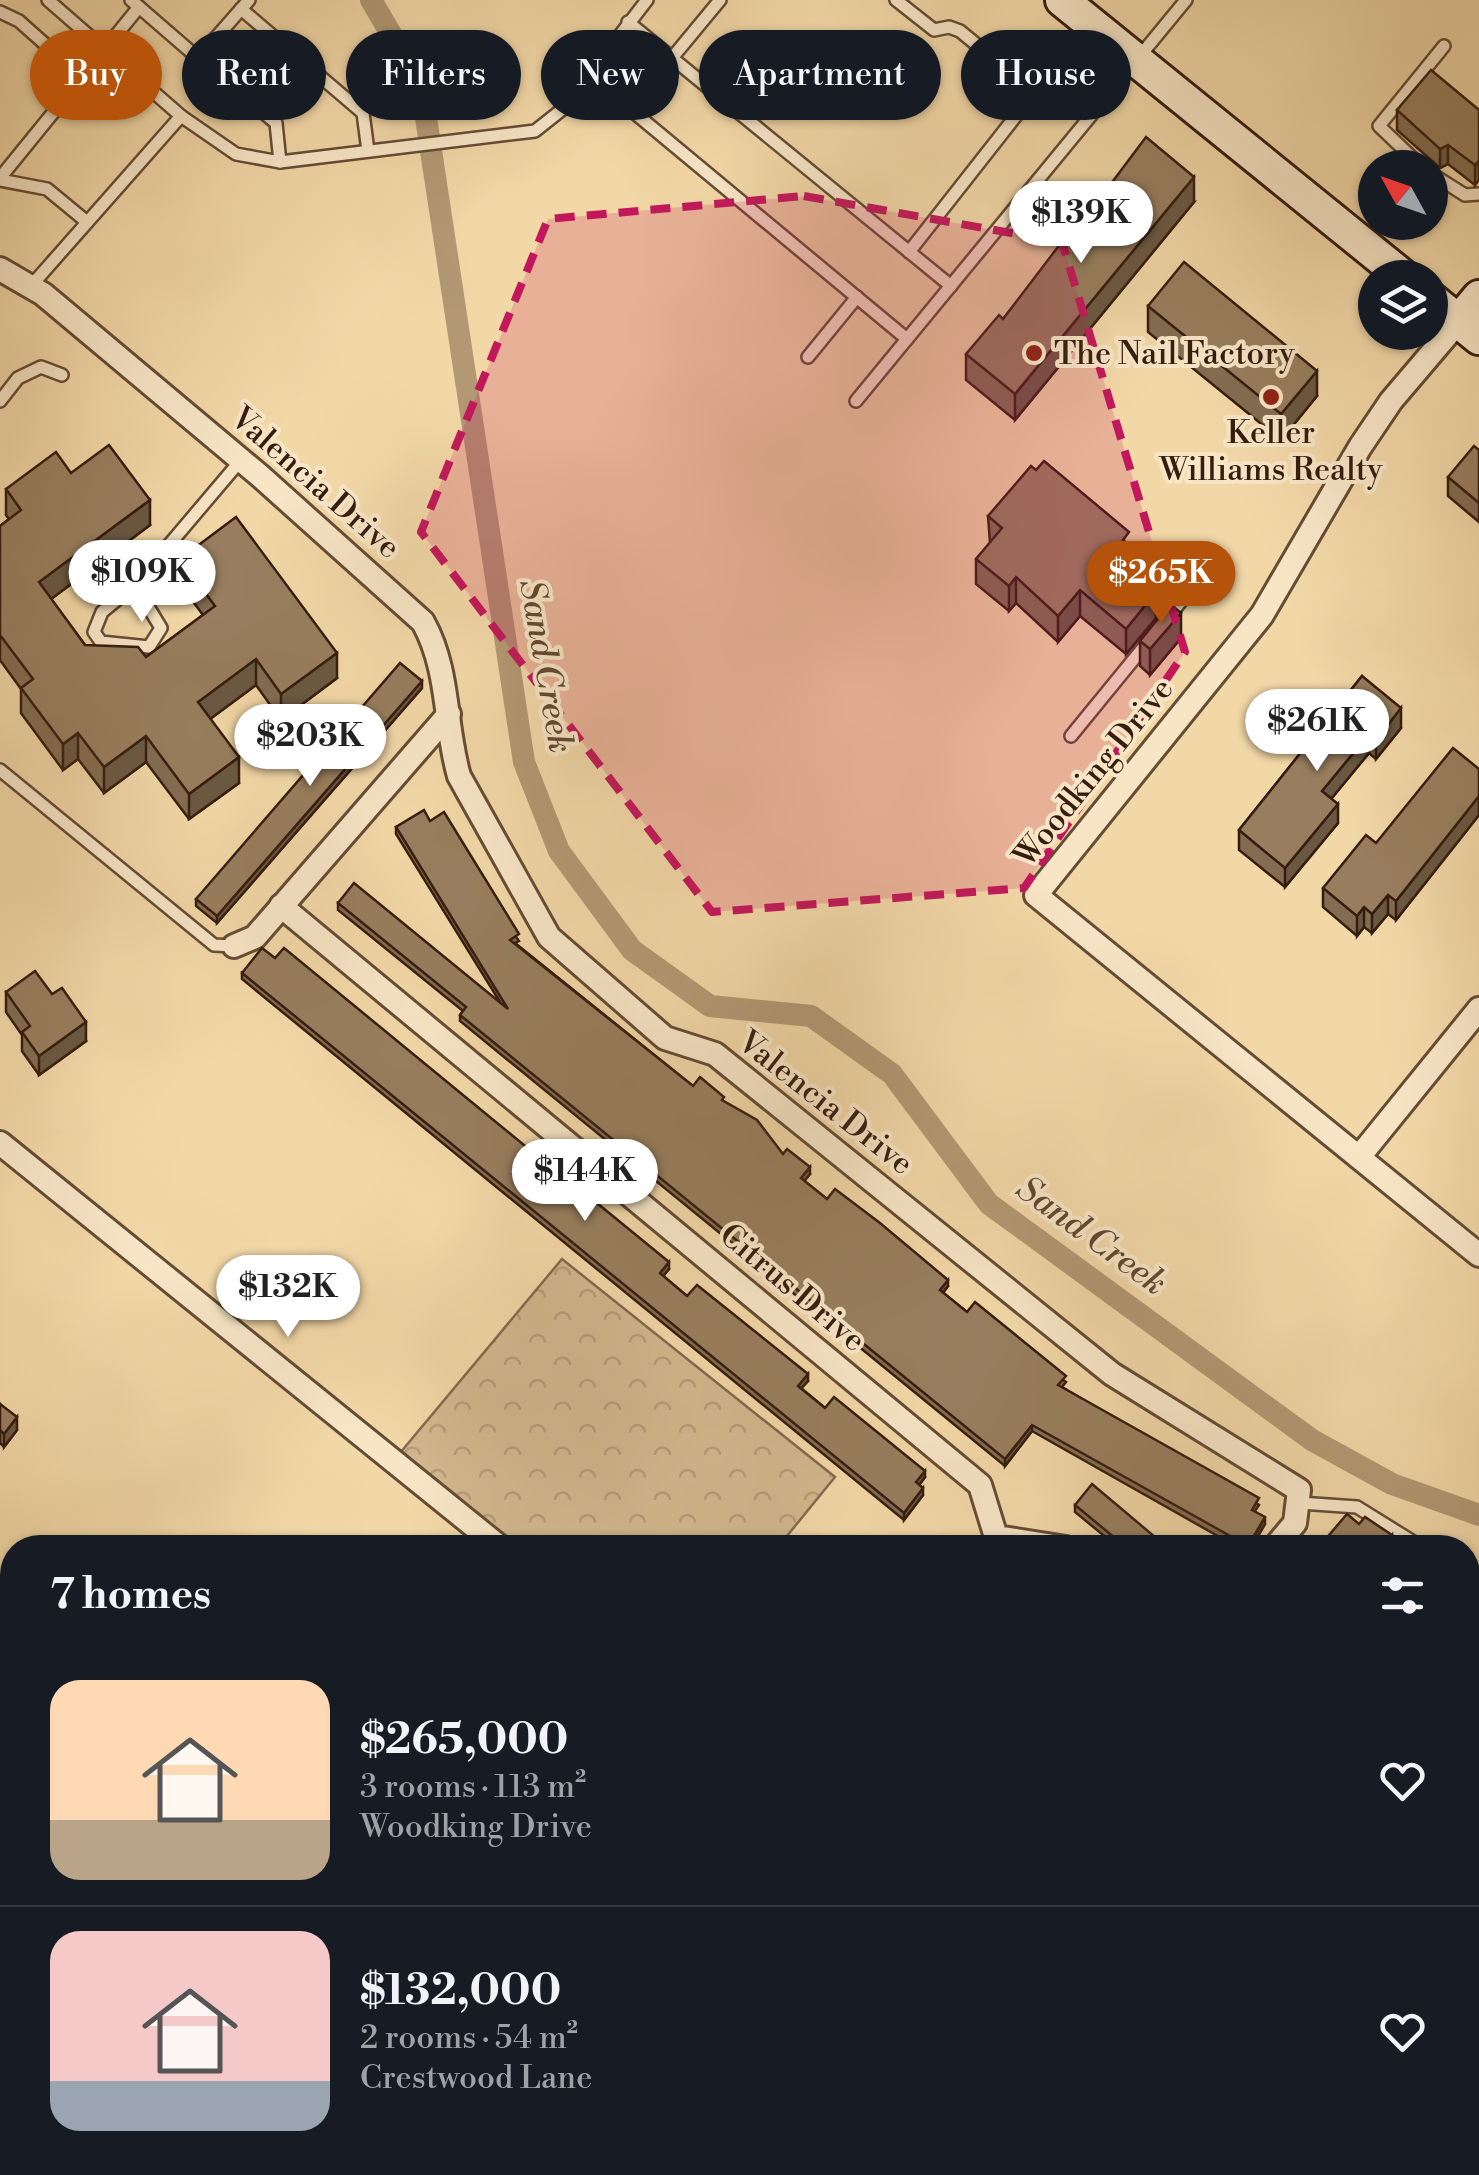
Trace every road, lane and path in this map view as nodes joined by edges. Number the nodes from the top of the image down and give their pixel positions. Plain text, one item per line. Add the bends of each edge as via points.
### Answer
1 (48, 0) edge
2 (647, 0) edge
3 (720, 0) edge
4 (896, 0) edge
5 (1062, 0) edge
6 (1186, 0) edge
7 (135, 3) edge
8 (245, 4) edge
9 (0, 12) edge
10 (628, 22) junction
11 (83, 30) edge
12 (120, 30) edge
13 (222, 30) edge
14 (622, 30) edge
15 (638, 30) edge
16 (30, 31) edge
17 (182, 44) edge
18 (1444, 46) dead end
19 (679, 50) edge
20 (1136, 60) junction
21 (679, 64) edge
22 (162, 99) edge
23 (181, 116) junction
24 (48, 120) edge
25 (272, 120) edge
26 (549, 120) edge
27 (643, 120) edge
28 (1405, 150) edge
29 (368, 151) junction
30 (280, 162) junction
31 (0, 179) edge
32 (1448, 185) edge
33 (1479, 194) edge
34 (87, 222) junction
35 (909, 252) junction
36 (1383, 260) edge
37 (0, 269) edge
38 (31, 286) junction
39 (950, 286) junction
40 (856, 297) junction
41 (1448, 307) edge
42 (1472, 319) edge
43 (907, 339) junction
44 (808, 356) dead end
45 (62, 375) dead end
46 (0, 401) edge
47 (856, 401) dead end
48 (241, 460) junction
49 (1200, 578) dead end
50 (135, 585) junction
51 (449, 714) junction
52 (1071, 736) dead end
53 (0, 770) edge
54 (282, 906) junction
55 (234, 946) joint
56 (1479, 1009) edge
57 (0, 1143) edge
58 (1359, 1157) junction
59 (1479, 1255) edge
60 (1300, 1502) junction
61 (485, 1535) edge
62 (991, 1535) edge
63 (1285, 1535) edge
64 (1403, 1535) edge

1 - 11 lane
2 - 10 lane
3 - 19 lane
4 - 35 lane via 934,30 960,31 1029,88 1030,98
5 - 20 main road
6 - 20 lane
7 - 12 lane
7 - 17 lane
8 - 13 lane
8 - 29 lane via 363,113
9 - 16 lane
10 - 14 lane
10 - 15 lane
18 - 28 lane via 1380,126
20 - 36 main road
20 - 39 lane
21 - 35 lane
22 - 23 lane
23 - 30 lane via 236,154
23 - 34 lane
24 - 31 lane
25 - 30 lane
26 - 29 lane via 535,131
27 - 40 lane
29 - 30 lane
31 - 34 lane via 47,189
32 - 33 lane via 1465,196
34 - 38 lane
35 - 39 lane
37 - 38 street, Valencia Drive
38 - 48 street, Valencia Drive
39 - 43 lane
40 - 43 lane
40 - 44 lane
41 - 42 main road
42 - 58 street, Woodking Drive via 1392,401 1262,615 1036,895
43 - 47 lane
45 - 46 lane via 41,367 18,378
48 - 50 lane
48 - 51 street, Valencia Drive via 423,622 438,650
49 - 52 lane
50 - 50 lane via 95,623 101,642 149,646 156,640 158,617
51 - 54 street
51 - 60 street, Valencia Drive via 458,776 549,938 666,1038 715,1054 1112,1374 1300,1490
53 - 55 lane via 214,946
54 - 55 street via 255,936
54 - 62 street, Citrus Drive via 980,1484
56 - 58 street
57 - 61 street
58 - 59 street, Woodking Drive
60 - 63 street
60 - 64 lane via 1357,1507

